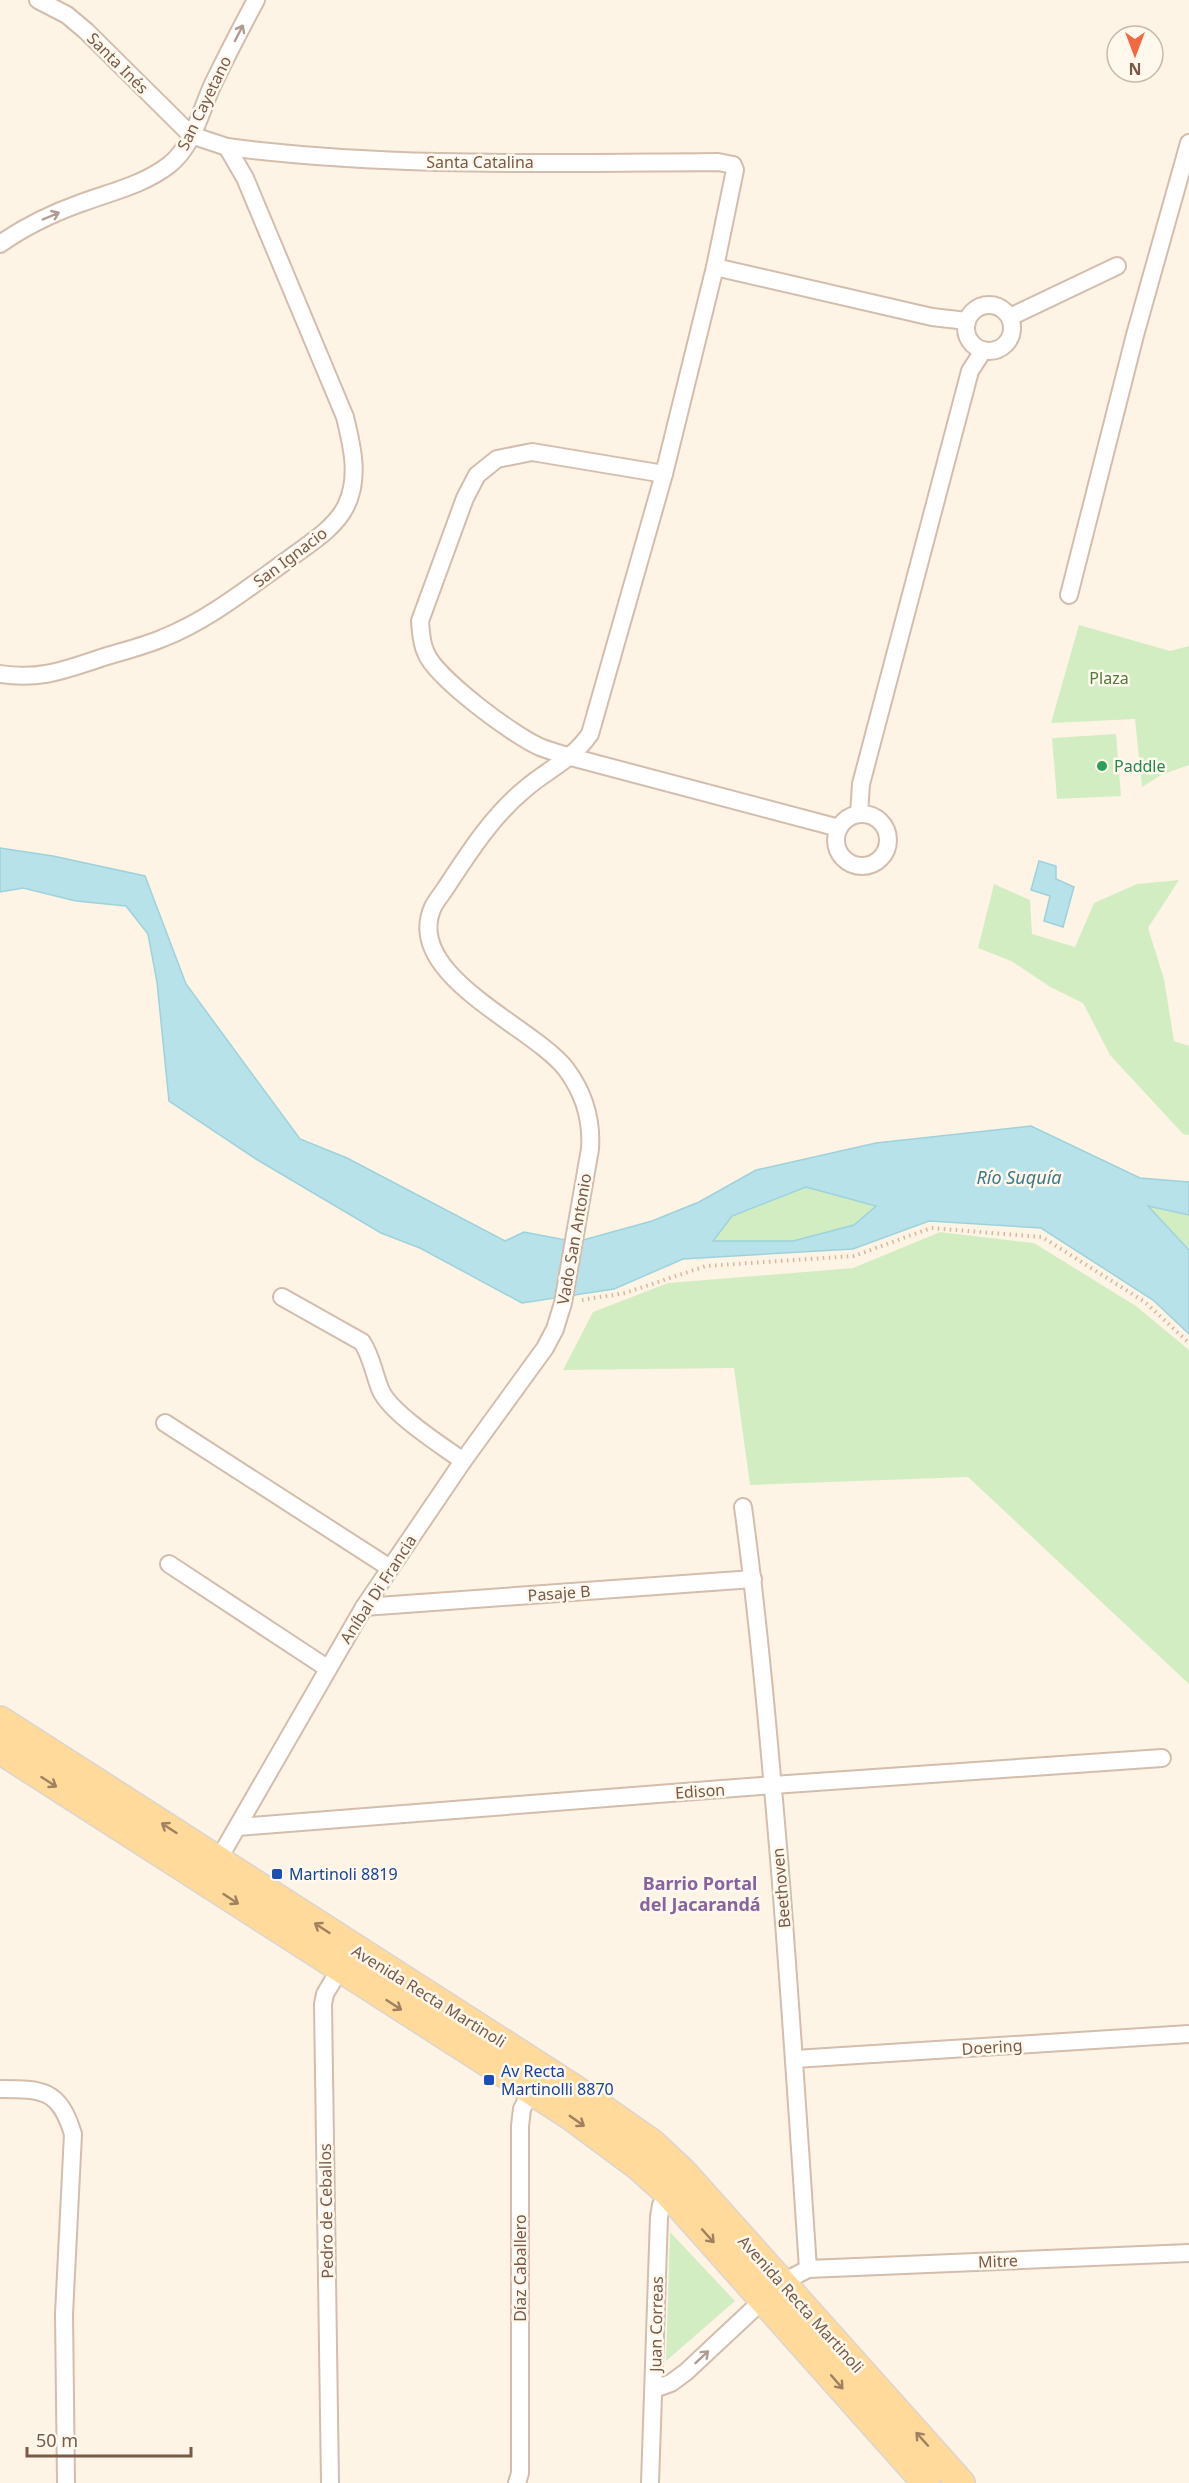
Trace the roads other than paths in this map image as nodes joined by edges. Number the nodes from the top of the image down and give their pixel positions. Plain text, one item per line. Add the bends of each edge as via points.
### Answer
1 (38, 0) edge
2 (256, 0) edge
3 (192, 135) junction
4 (1189, 143) edge
5 (227, 147) junction
6 (733, 165) joint
7 (0, 244) edge
8 (1117, 266) dead end
9 (715, 267) junction
10 (1010, 317) junction
11 (967, 321) junction
12 (983, 351) junction
13 (664, 474) junction
14 (1069, 595) dead end
15 (0, 674) edge
16 (571, 757) junction
17 (859, 814) junction
18 (839, 828) junction
19 (282, 1297) dead end
20 (559, 1315) joint
21 (165, 1423) dead end
22 (463, 1461) junction
23 (743, 1507) dead end
24 (169, 1564) dead end
25 (390, 1568) junction
26 (753, 1579) junction
27 (364, 1606) junction
28 (327, 1668) junction
29 (0, 1720) edge
30 (0, 1750) edge
31 (1162, 1758) dead end
32 (773, 1785) junction
33 (238, 1827) junction
34 (211, 1871) junction
35 (347, 1959) junction
36 (1189, 2034) edge
37 (795, 2059) junction
38 (537, 2080) junction
39 (0, 2090) edge
40 (676, 2182) junction
41 (1189, 2253) edge
42 (808, 2270) junction
43 (773, 2291) junction
44 (654, 2389) junction
45 (519, 2478) edge
46 (329, 2482) edge
47 (66, 2483) edge
48 (650, 2483) edge
49 (926, 2483) edge
50 (962, 2483) edge

1 - 3 street, Santa Inés via 67,15 86,31
3 -> 2 street, San Cayetano
3 - 5 street
7 -> 3 street, San Cayetano via 42,220 154,175 182,152
4 - 14 street
5 - 6 street, Santa Catalina via 294,156 452,164
5 - 15 street, San Ignacio via 245,178 345,417 354,452 353,483 346,507 327,531 249,588 164,638 42,676
6 - 9 street, Vado San Antonio via 735,175
8 - 10 street
9 - 11 street via 932,317
9 - 13 street, Vado San Antonio
10 - 11 street via 991,305 976,308
10 - 12 street via 1012,332 1005,345
11 - 12 street via 970,343
12 - 17 street via 967,382 861,784
13 - 16 street, Vado San Antonio via 590,734
13 - 16 street via 532,452 497,459 477,475 465,498 420,621 426,654 436,669 516,733
16 - 18 street
16 - 20 street, Vado San Antonio via 524,789 504,810 467,855 433,907 428,926 433,950 444,968 549,1052 565,1068 585,1105 591,1128 590,1149
17 - 18 street
17 - 18 street via 876,818 887,831 888,848 877,862 861,866 845,860 837,845
19 - 22 street via 362,1342 381,1392 391,1404
20 - 22 street, Aníbal Di Francia via 544,1348
21 - 25 street
22 - 25 street, Aníbal Di Francia
23 - 26 street, Beethoven
24 - 28 street
25 - 27 street, Aníbal Di Francia
26 - 27 street, Pasaje B
26 - 32 street, Beethoven
27 - 28 street, Aníbal Di Francia
28 - 33 street, Aníbal Di Francia
34 -> 29 main road, Avenida Recta Martinoli
30 -> 34 main road, Avenida Recta Martinoli
31 - 32 street, Edison
32 - 33 street, Edison
32 - 37 street, Beethoven
33 - 34 street, Aníbal Di Francia
34 - 35 main road, Avenida Recta Martinoli
35 - 38 main road, Avenida Recta Martinoli
35 - 46 street, Pedro de Ceballos via 323,2004
36 - 37 street, Doering
37 - 42 street, Beethoven
38 - 40 main road, Avenida Recta Martinoli via 636,2132
38 - 45 street, Díaz Caballero via 522,2109 520,2126
39 - 47 street via 40,2091 59,2102 73,2133 64,2314
40 - 43 main road, Avenida Recta Martinoli
40 - 44 street, Juan Correas via 661,2205 659,2217
41 - 42 street, Mitre
42 - 43 street
44 -> 43 street via 686,2372
43 -> 49 main road, Avenida Recta Martinoli
50 -> 43 main road, Avenida Recta Martinoli
44 - 48 street, Juan Correas

